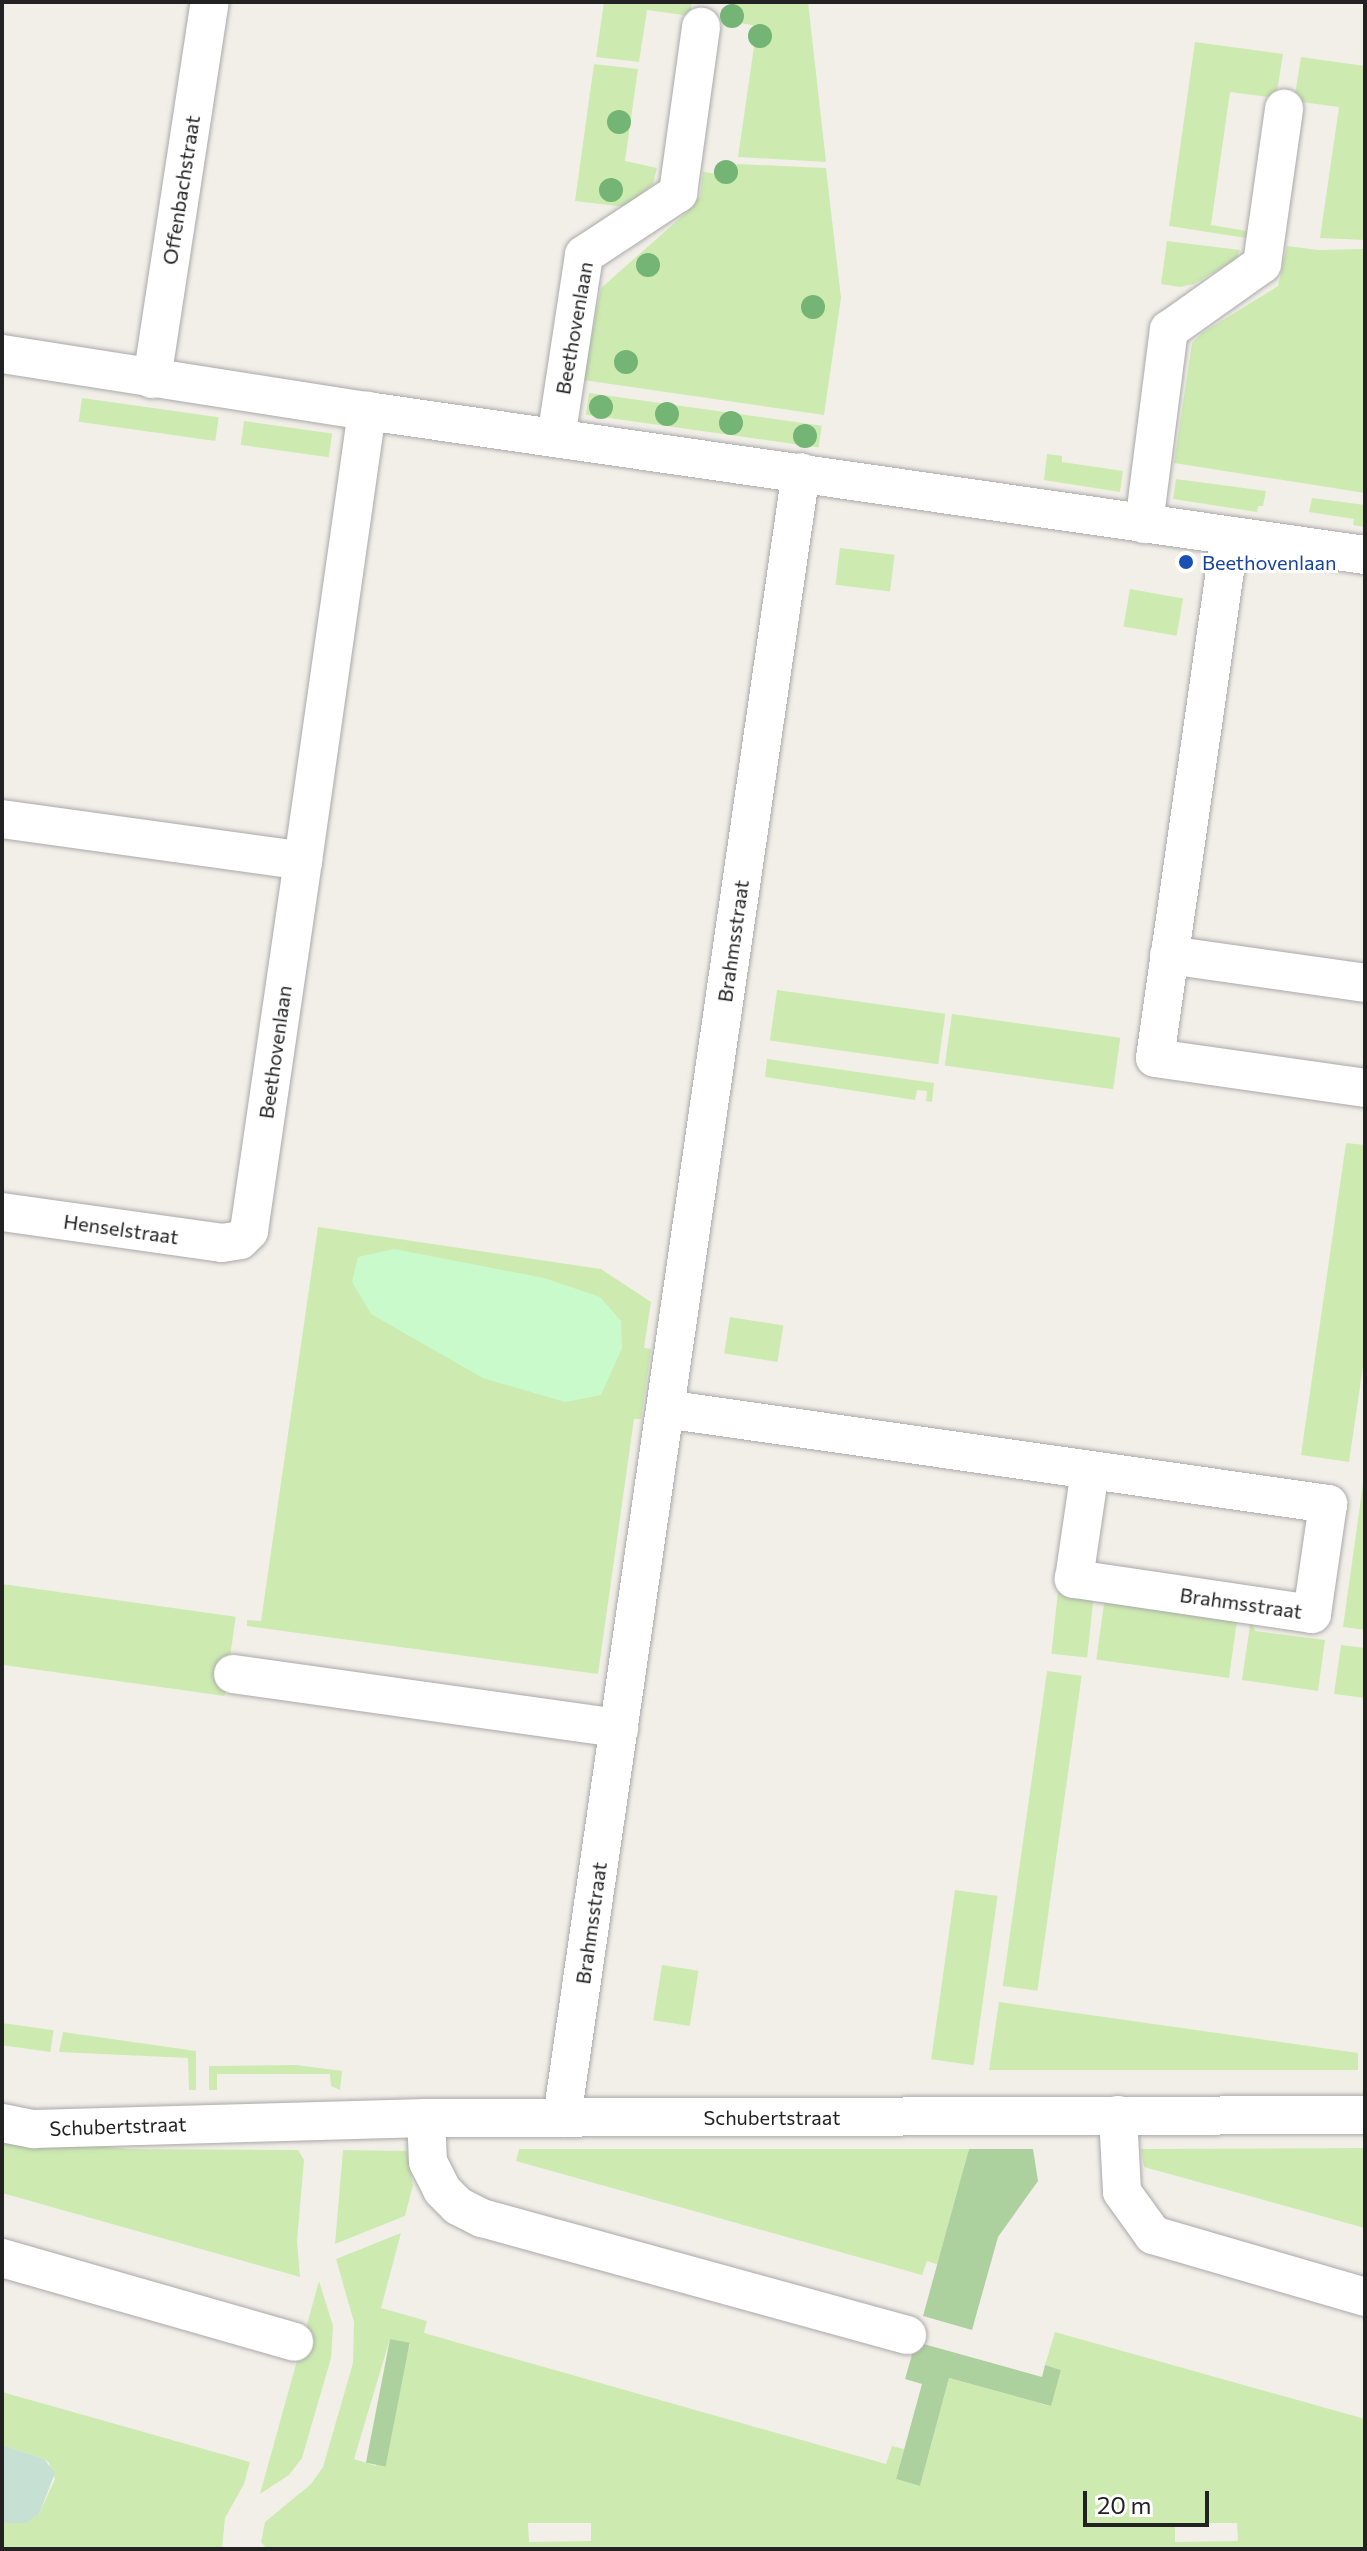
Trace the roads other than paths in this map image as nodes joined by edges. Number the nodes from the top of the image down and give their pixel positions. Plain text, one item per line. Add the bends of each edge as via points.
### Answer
1 (210, 2) edge
2 (701, 27) dead end
3 (1284, 109) dead end
4 (2, 354) edge
5 (152, 379) junction
6 (367, 411) junction
7 (556, 438) junction
8 (801, 472) junction
9 (1144, 524) junction
10 (1230, 536) junction
11 (1365, 555) edge
12 (2, 819) edge
13 (303, 861) junction
14 (1169, 955) junction
15 (1365, 983) edge
16 (1365, 1088) edge
17 (2, 1212) edge
18 (240, 1240) joint
19 (665, 1409) junction
20 (1090, 1470) junction
21 (233, 1674) dead end
22 (619, 1728) junction
23 (1118, 2115) junction
24 (1365, 2115) edge
25 (426, 2118) junction
26 (562, 2118) junction
27 (2, 2123) edge
28 (2, 2258) edge
29 (1365, 2297) edge
30 (907, 2335) dead end
31 (294, 2342) dead end

1 - 5 street, Offenbachstraat
2 - 7 street, Beethovenlaan via 678,193 584,255
3 - 9 street via 1262,264 1169,330
4 - 5 street
5 - 6 street
6 - 7 street
6 - 13 street, Beethovenlaan
7 - 8 street
8 - 9 street
8 - 19 street, Brahmsstraat
9 - 10 street
10 - 11 street
10 - 14 street
12 - 13 street
13 - 18 street, Beethovenlaan via 249,1231
14 - 15 street
14 - 16 street via 1155,1058
17 - 18 street, Henselstraat via 222,1243
19 - 20 street, Brahmsstraat
19 - 22 street, Brahmsstraat
20 - 20 street, Brahmsstraat via 1074,1579 1312,1614 1328,1504
21 - 22 street
22 - 26 street, Brahmsstraat
23 - 24 street, Schubertstraat
23 - 26 street, Schubertstraat
23 - 29 street via 1122,2192 1153,2235
25 - 26 street, Schubertstraat
25 - 27 street, Schubertstraat via 34,2129
25 - 30 street via 428,2162 442,2190 482,2218
28 - 31 street

